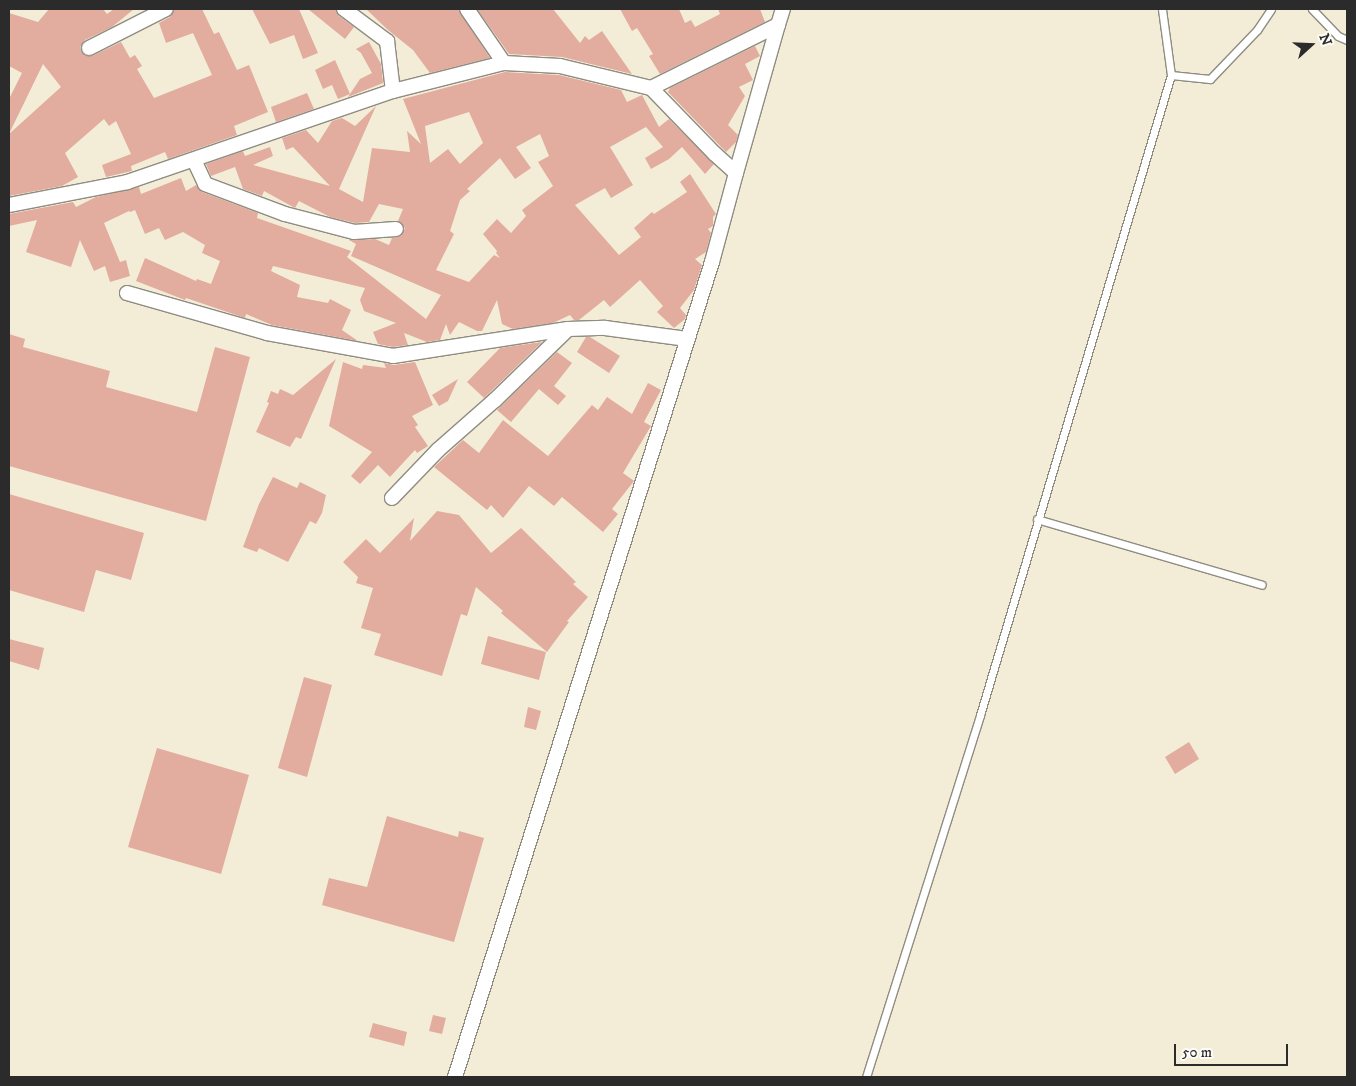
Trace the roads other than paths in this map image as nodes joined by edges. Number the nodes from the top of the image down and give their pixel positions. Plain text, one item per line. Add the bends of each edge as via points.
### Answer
1 (166, 9) edge
2 (344, 9) edge
3 (467, 9) edge
4 (783, 9) edge
5 (1162, 9) edge
6 (1271, 9) edge
7 (1312, 9) edge
8 (778, 25) junction
9 (1347, 40) edge
10 (89, 48) dead end
11 (504, 63) junction
12 (1171, 75) junction
13 (651, 88) junction
14 (393, 91) junction
15 (194, 160) junction
16 (736, 173) junction
17 (9, 205) edge
18 (396, 229) dead end
19 (128, 293) dead end
20 (568, 329) junction
21 (688, 339) junction
22 (392, 498) dead end
23 (1037, 519) junction
24 (1262, 586) dead end
25 (455, 1077) edge
26 (866, 1077) edge

1 - 10 street
2 - 14 street via 387,41
3 - 11 street
4 - 8 street
5 - 12 lane
6 - 12 lane via 1257,30 1210,79
7 - 9 lane via 1338,36
8 - 13 street
8 - 16 street
11 - 13 street via 560,66
11 - 14 street
12 - 23 lane
13 - 16 street
14 - 15 street
15 - 17 street via 127,182
15 - 18 street via 205,184 285,214 354,232
16 - 21 street
19 - 20 street via 267,333 393,356
20 - 21 street via 605,328
20 - 22 street via 438,450
21 - 25 street
23 - 24 lane
23 - 26 lane via 980,715

